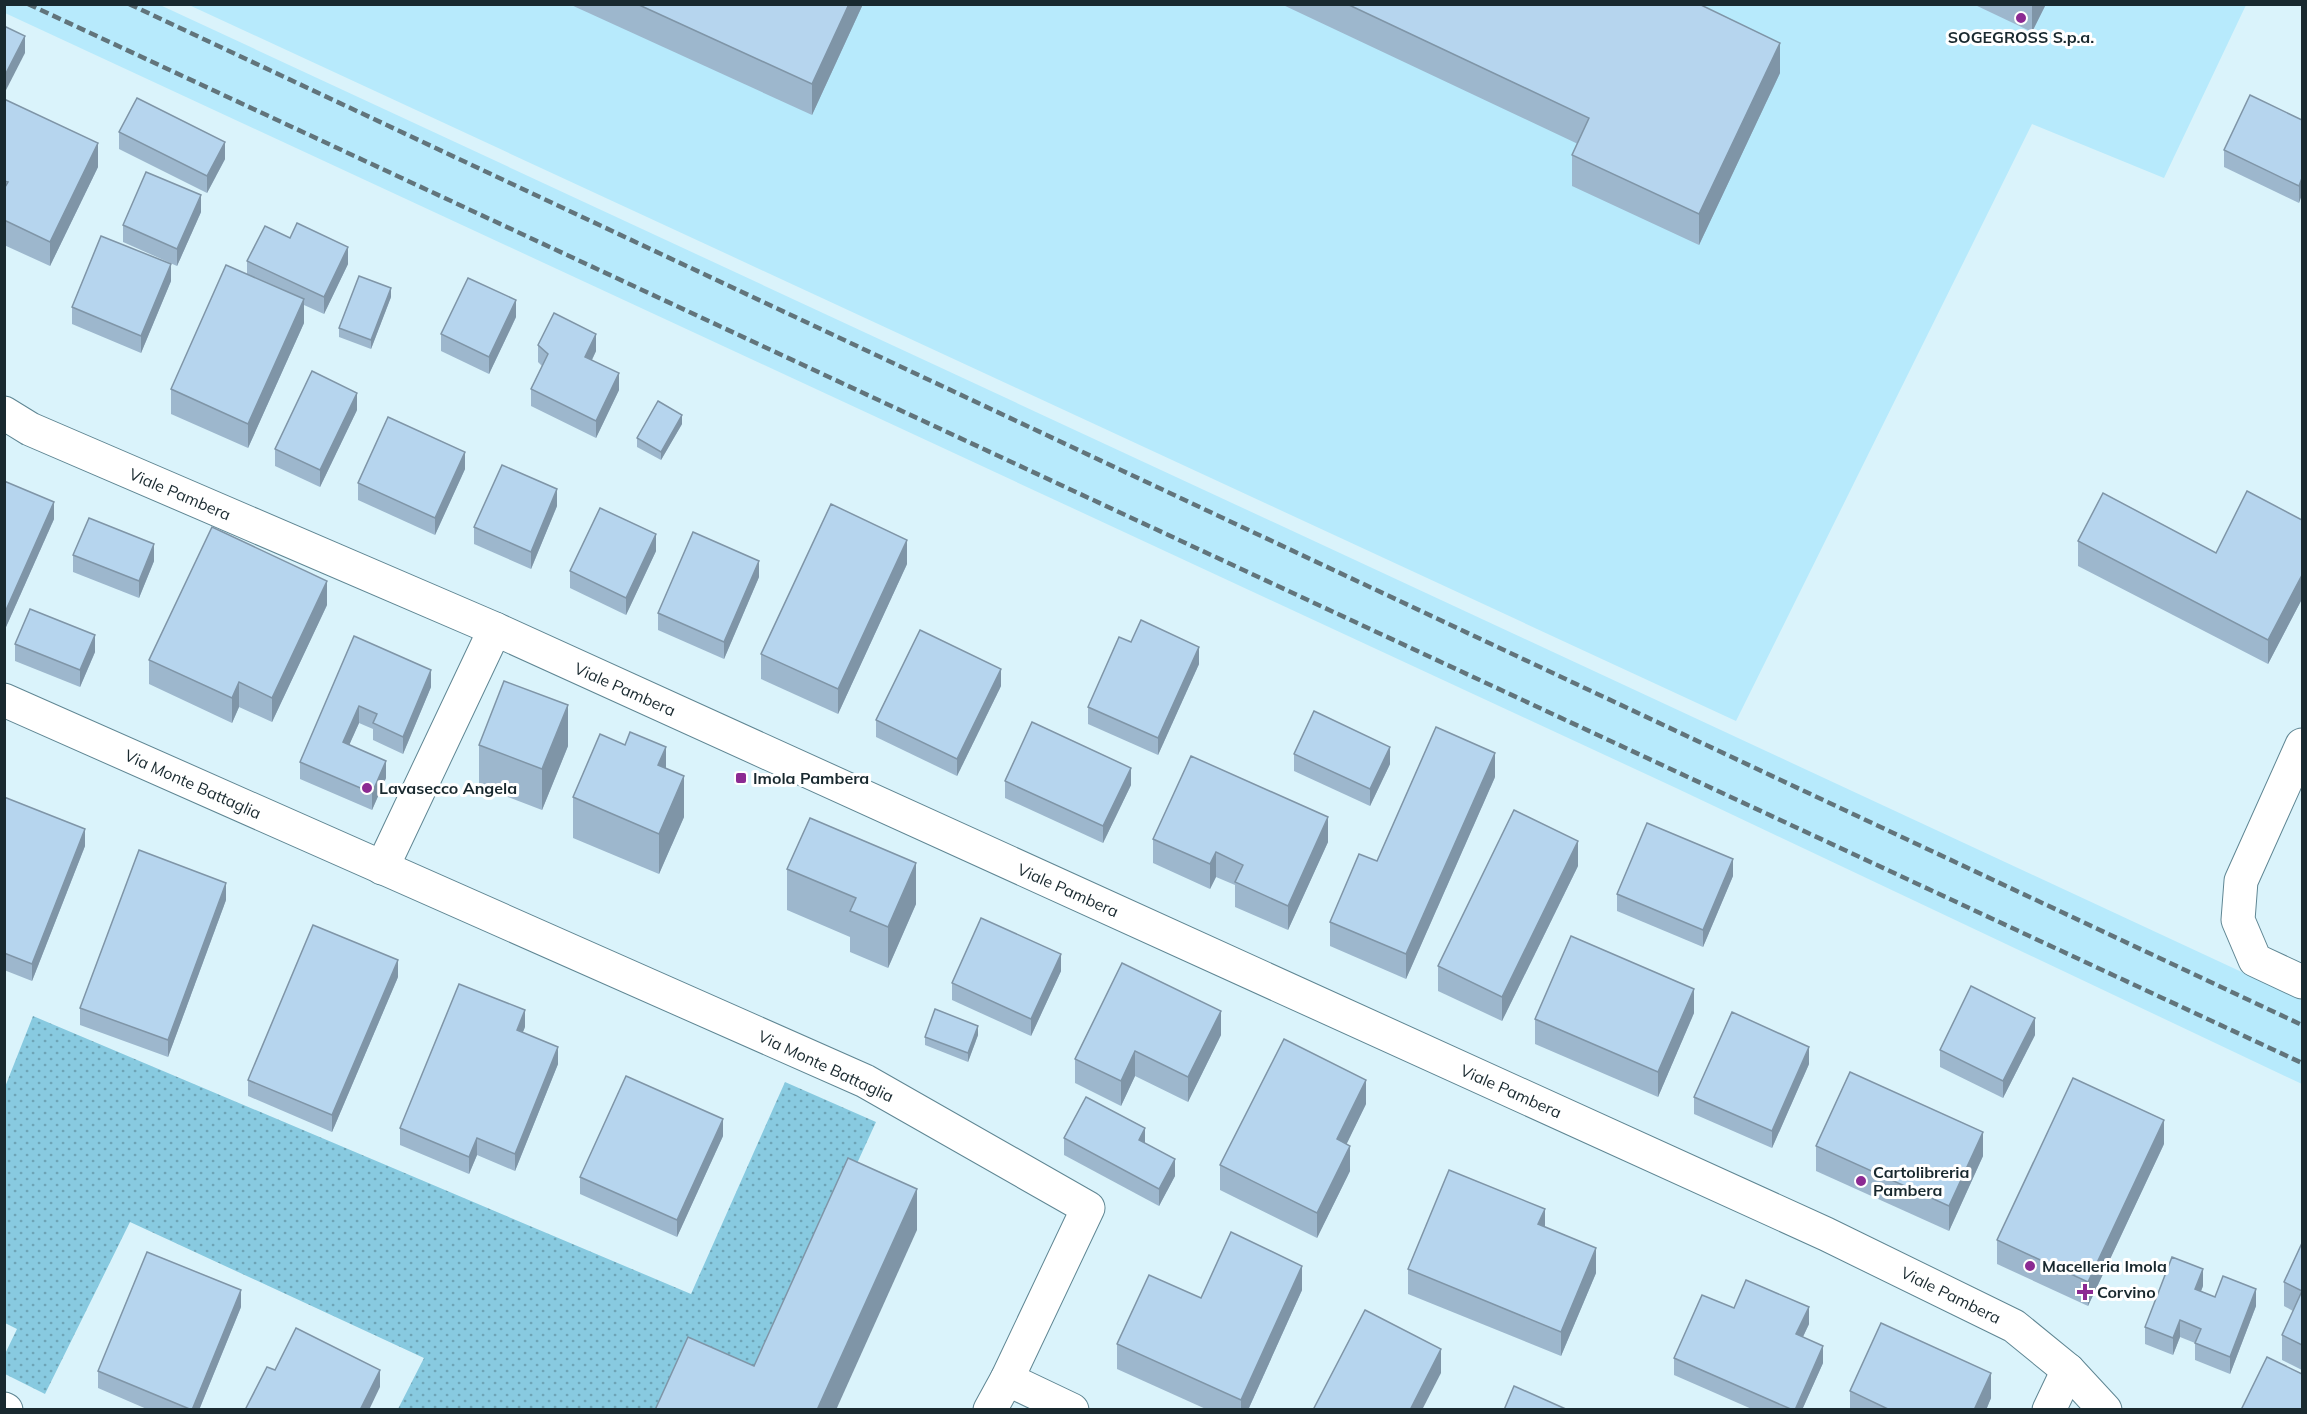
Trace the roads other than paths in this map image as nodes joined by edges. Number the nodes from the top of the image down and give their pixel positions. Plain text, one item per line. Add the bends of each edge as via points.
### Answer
1 (4, 413) edge
2 (495, 630) junction
3 (4, 700) edge
4 (2302, 745) edge
5 (382, 868) junction
6 (2302, 982) edge
7 (2068, 1370) junction
8 (1007, 1379) junction
9 (990, 1410) edge
10 (1072, 1410) edge
11 (2049, 1410) edge
12 (2105, 1410) edge

1 - 2 street, Viale Pambera via 30,429
2 - 5 street
2 - 7 street, Viale Pambera via 1826,1234 2014,1326
3 - 5 street, Via Monte Battaglia
4 - 6 street via 2241,882 2238,920 2255,960
5 - 8 street, Via Monte Battaglia via 865,1081 1088,1208
7 - 11 street
7 - 12 street, Viale Pambera
8 - 9 street, Via Monte Battaglia
8 - 10 street

